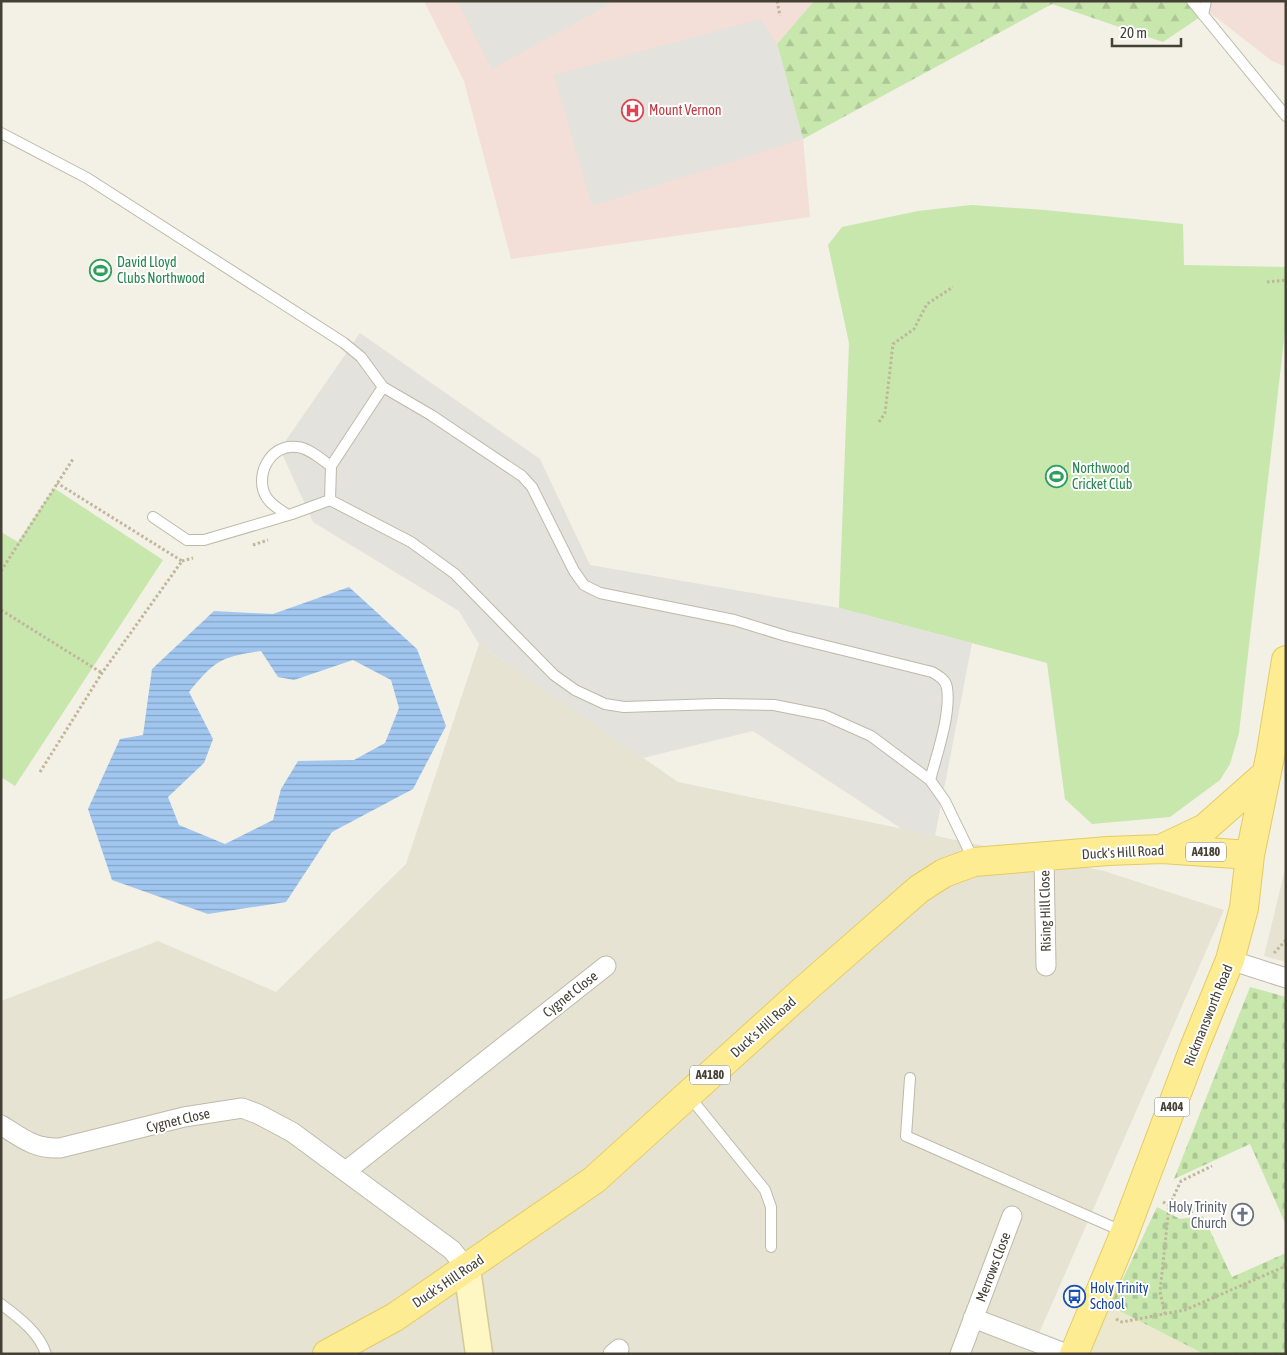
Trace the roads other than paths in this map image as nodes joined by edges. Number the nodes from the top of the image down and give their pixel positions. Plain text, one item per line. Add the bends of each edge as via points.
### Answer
1 (1192, 1) edge
2 (1206, 1) edge
3 (1203, 15) junction
4 (1286, 116) edge
5 (1, 133) edge
6 (383, 387) junction
7 (331, 466) junction
8 (330, 500) junction
9 (288, 515) junction
10 (153, 517) dead end
11 (1285, 674) edge
12 (1266, 774) junction
13 (930, 780) junction
14 (1162, 849) junction
15 (1250, 855) junction
16 (1044, 856) junction
17 (974, 862) junction
18 (1230, 960) junction
19 (606, 966) dead end
20 (1046, 966) dead end
21 (1286, 978) edge
22 (910, 1078) dead end
23 (688, 1095) junction
24 (1, 1125) edge
25 (346, 1171) junction
26 (1012, 1216) dead end
27 (1124, 1232) junction
28 (771, 1247) dead end
29 (467, 1269) junction
30 (1, 1304) edge
31 (973, 1318) junction
32 (46, 1354) edge
33 (327, 1354) edge
34 (479, 1354) edge
35 (960, 1354) edge
36 (1067, 1354) edge
37 (1074, 1354) edge

1 - 3 lane
2 - 3 lane
3 - 4 lane
5 - 6 lane via 87,178 344,342 361,357
6 - 7 lane
6 - 13 lane via 522,476 532,487 584,585 600,593 734,620 932,672 942,678 947,687 946,710
7 - 8 lane
7 - 9 lane via 298,447 288,448 271,457 261,478 264,491 275,507
8 - 9 lane
8 - 13 lane via 411,542 456,574 554,675 575,690 605,704 624,707 774,705 824,715 872,736
9 - 10 lane via 204,540 187,540
11 - 12 main road, Rickmansworth Road / A404
12 - 14 main road via 1205,828
12 - 15 main road, Rickmansworth Road / A404
13 - 17 lane via 945,800
14 - 15 main road, Duck's Hill Road / A4180
14 - 16 main road, Duck's Hill Road / A4180
15 - 18 main road, Rickmansworth Road / A404 via 1244,908
16 - 17 main road, Duck's Hill Road / A4180
16 - 20 street, Rising Hill Close
17 - 23 main road, Duck's Hill Road / A4180 via 944,873 920,889
18 - 21 street
18 - 27 main road, Rickmansworth Road / A404
19 - 25 street, Cygnet Close
22 - 27 lane via 906,1136
23 - 28 lane via 765,1190 771,1207
23 - 29 main road, Duck's Hill Road / A4180 via 594,1180
24 - 25 street, Cygnet Close via 31,1144 44,1149 60,1148 184,1117 242,1108 292,1132
25 - 29 street, Cygnet Close via 452,1250
26 - 31 street, Merrows Close
27 - 37 main road, Rickmansworth Road / A404
29 - 33 main road, Duck's Hill Road / A4180 via 395,1317
29 - 34 street
30 - 32 lane via 27,1324 44,1346
31 - 35 street, Merrows Close
31 - 36 street, Merrows Close

